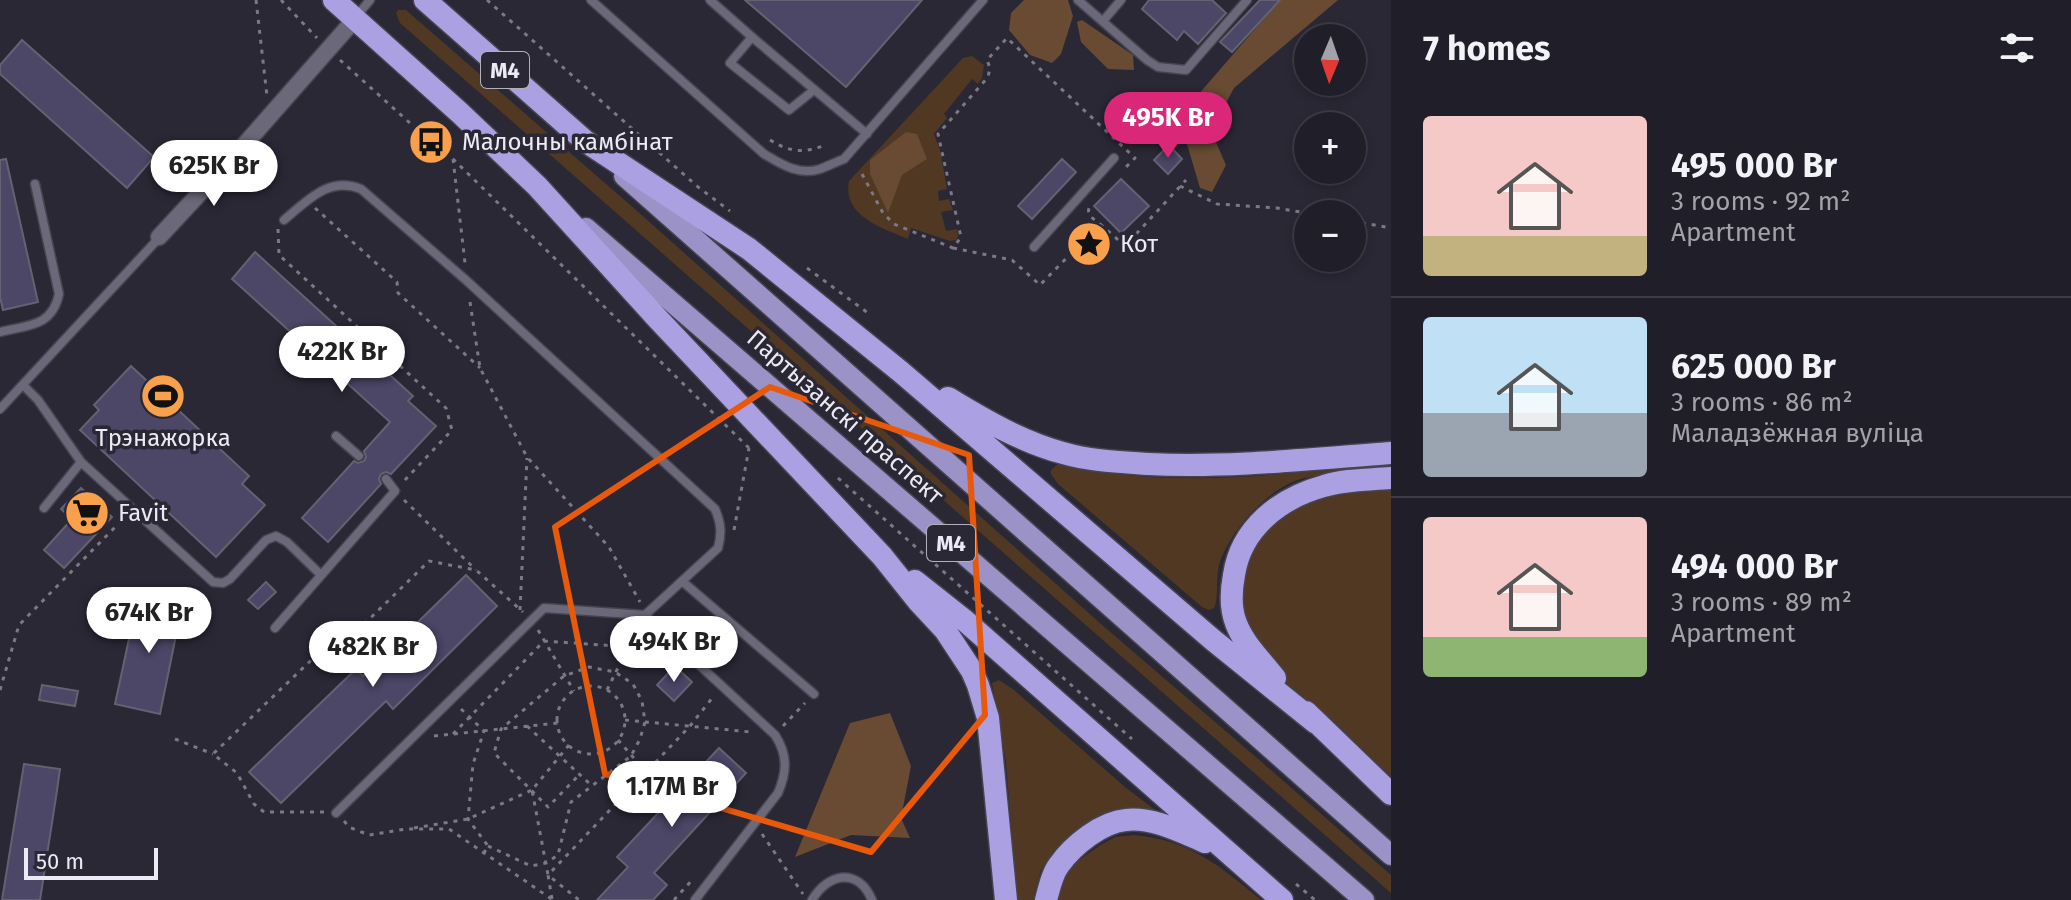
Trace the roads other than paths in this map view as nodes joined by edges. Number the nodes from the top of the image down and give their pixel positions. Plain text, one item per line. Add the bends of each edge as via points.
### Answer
1 (334, 0) edge
2 (370, 0) edge
3 (425, 0) edge
4 (591, 0) edge
5 (710, 0) edge
6 (983, 0) edge
7 (1078, 0) edge
8 (1121, 0) edge
9 (1247, 0) edge
10 (355, 19) junction
11 (1103, 21) junction
12 (752, 37) junction
13 (814, 90) junction
14 (867, 134) junction
15 (585, 141) junction
16 (1114, 158) dead end
17 (35, 184) dead end
18 (537, 186) junction
19 (281, 222) road end
20 (159, 237) joint
21 (1034, 247) dead end
22 (0, 332) edge
23 (901, 372) junction
24 (23, 385) junction
25 (2, 403) edge
26 (336, 436) dead end
27 (1391, 453) edge
28 (359, 456) dead end
29 (81, 462) junction
30 (1391, 478) edge
31 (386, 479) dead end
32 (44, 508) dead end
33 (882, 556) junction
34 (321, 575) junction
35 (683, 582) junction
36 (645, 615) junction
37 (275, 628) dead end
38 (814, 694) road end
39 (1316, 723) junction
40 (1391, 794) edge
41 (336, 813) road end
42 (1391, 855) edge
43 (1285, 894) edge
44 (695, 900) edge
45 (809, 900) edge
46 (872, 900) edge
47 (1006, 900) edge
48 (1046, 900) edge
49 (1364, 900) edge

1 - 10 highway, Партызанскі праспект / М4
2 - 10 lane
3 - 15 highway, Партызанскі праспект / М4
4 - 14 lane via 784,166 804,172 820,169 844,159
5 - 12 lane
6 - 14 lane
7 - 11 lane
8 - 11 lane
9 - 11 lane via 1186,70 1158,67
10 - 18 highway, Партызанскі праспект / М4
10 - 20 street
12 - 13 lane
12 - 13 lane via 730,63 789,110
13 - 14 lane
15 - 23 highway via 749,249
15 - 42 main road, Партызанскі праспект / М4
16 - 21 lane
17 - 22 lane via 59,294 57,306 41,322
18 - 33 highway
18 - 49 main road, Партызанскі праспект / М4
19 - 35 lane via 328,187 349,184 467,281 715,509 722,532 718,548
20 - 24 lane
23 - 27 highway via 1028,441 1093,459 1220,465
23 - 39 highway
24 - 25 lane
24 - 29 lane
26 - 28 lane
29 - 32 lane
29 - 34 lane via 213,582 230,579 276,536
30 - 39 highway via 1326,485 1289,500 1258,524 1238,553 1232,584 1236,625 1278,683
31 - 34 lane via 395,491
33 - 43 highway
33 - 47 highway via 945,630 978,685 988,718
34 - 37 lane
35 - 36 lane
35 - 38 lane
36 - 41 lane via 544,608
36 - 44 lane via 775,735 785,756 778,793
39 - 40 highway
43 - 48 highway via 1207,843 1164,826 1127,820 1107,825 1076,847 1058,866
45 - 46 lane via 839,877 864,886

